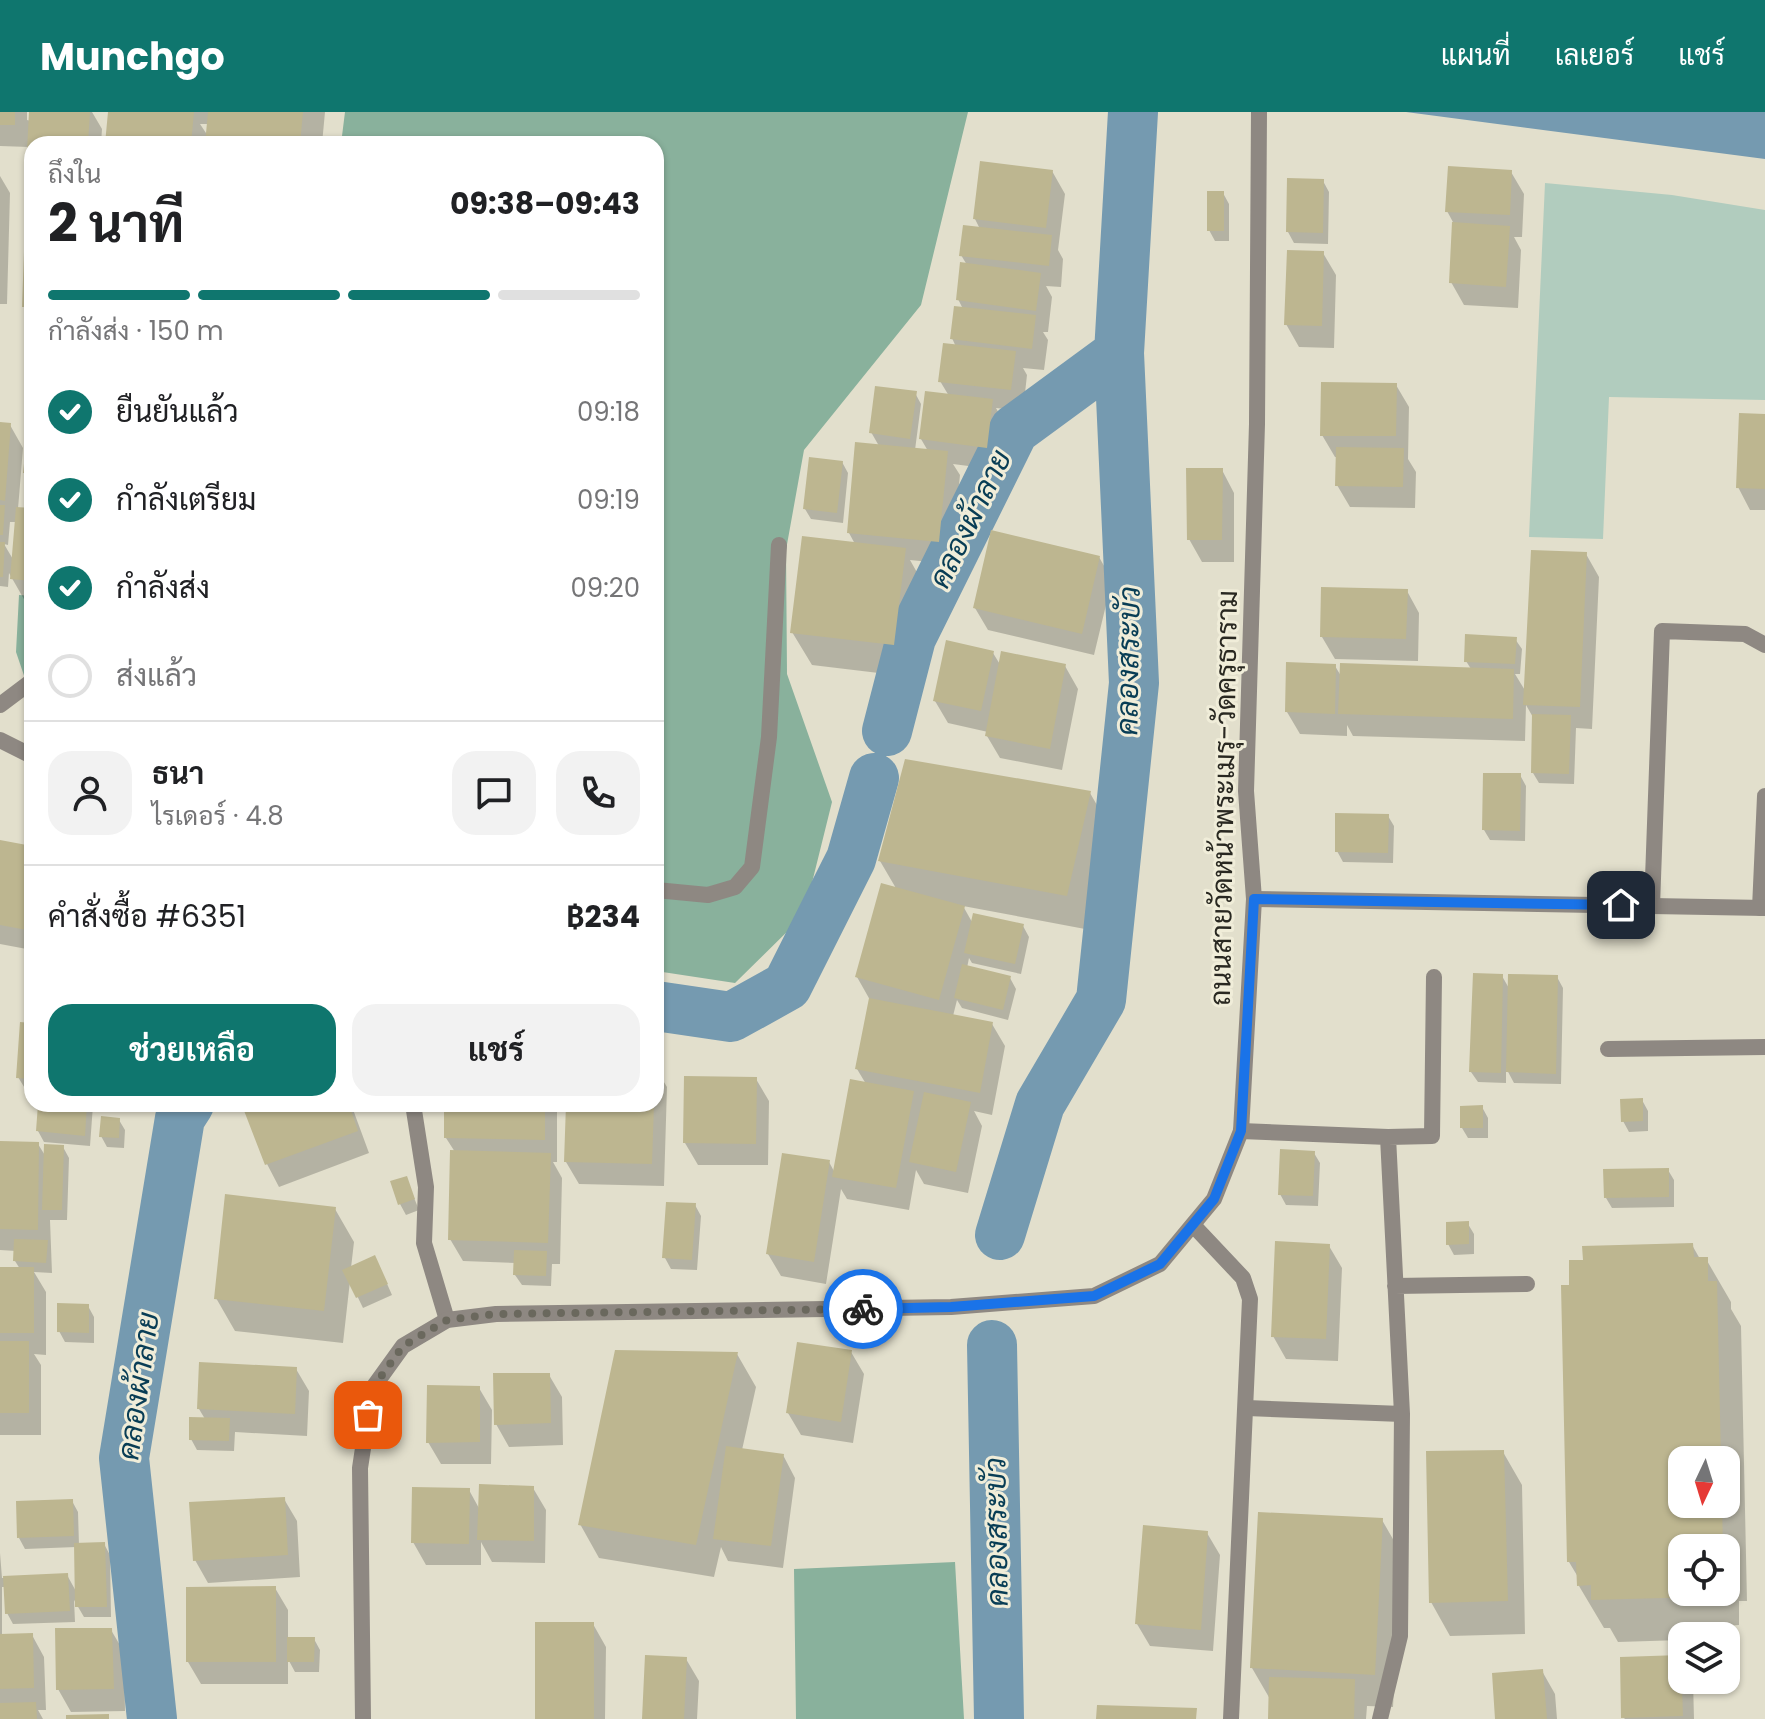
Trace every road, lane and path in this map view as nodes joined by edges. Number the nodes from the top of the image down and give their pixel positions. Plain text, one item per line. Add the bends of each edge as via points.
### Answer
1 (1259, 112) edge
2 (779, 545) dead end
3 (1765, 645) edge
4 (24, 687) edge
5 (0, 705) edge
6 (0, 740) edge
7 (24, 752) edge
8 (1765, 796) edge
9 (664, 891) edge
10 (1254, 899) junction
11 (1652, 906) junction
12 (1762, 908) edge
13 (1434, 977) dead end
14 (1765, 1047) edge
15 (1608, 1049) dead end
16 (414, 1112) edge
17 (1241, 1131) junction
18 (1388, 1137) junction
19 (1193, 1225) junction
20 (1527, 1284) dead end
21 (1395, 1286) junction
22 (447, 1320) junction
23 (1247, 1408) junction
24 (1402, 1414) junction
25 (363, 1719) edge
26 (1231, 1719) edge
27 (1380, 1719) edge

1 - 10 street, ถนนสายวัดหน้าพระเมรุ-วัดครุธาราม via 1246,791
2 - 9 street via 769,737 752,867 735,887 708,895
3 - 11 street via 1745,634 1662,631
4 - 5 street
6 - 7 street
8 - 12 street
10 - 11 street
10 - 17 street, ถนนสายวัดหน้าพระเมรุ-วัดครุธาราม
11 - 12 street
13 - 18 street via 1432,1136
14 - 15 street
16 - 22 street via 426,1187 424,1243
17 - 18 street
17 - 19 street, ถนนสายวัดหน้าพระเมรุ-วัดครุธาราม via 1214,1199
18 - 21 street
19 - 22 street, ถนนสายวัดหน้าพระเมรุ-วัดครุธาราม via 1160,1264 1094,1296 951,1307 496,1314
19 - 23 street via 1243,1278 1250,1299
20 - 21 street
21 - 24 street
22 - 25 street, ถนนสายวัดหน้าพระเมรุ-วัดครุธาราม via 403,1346 372,1389 360,1468
23 - 24 street
23 - 26 street
24 - 27 street via 1400,1636

